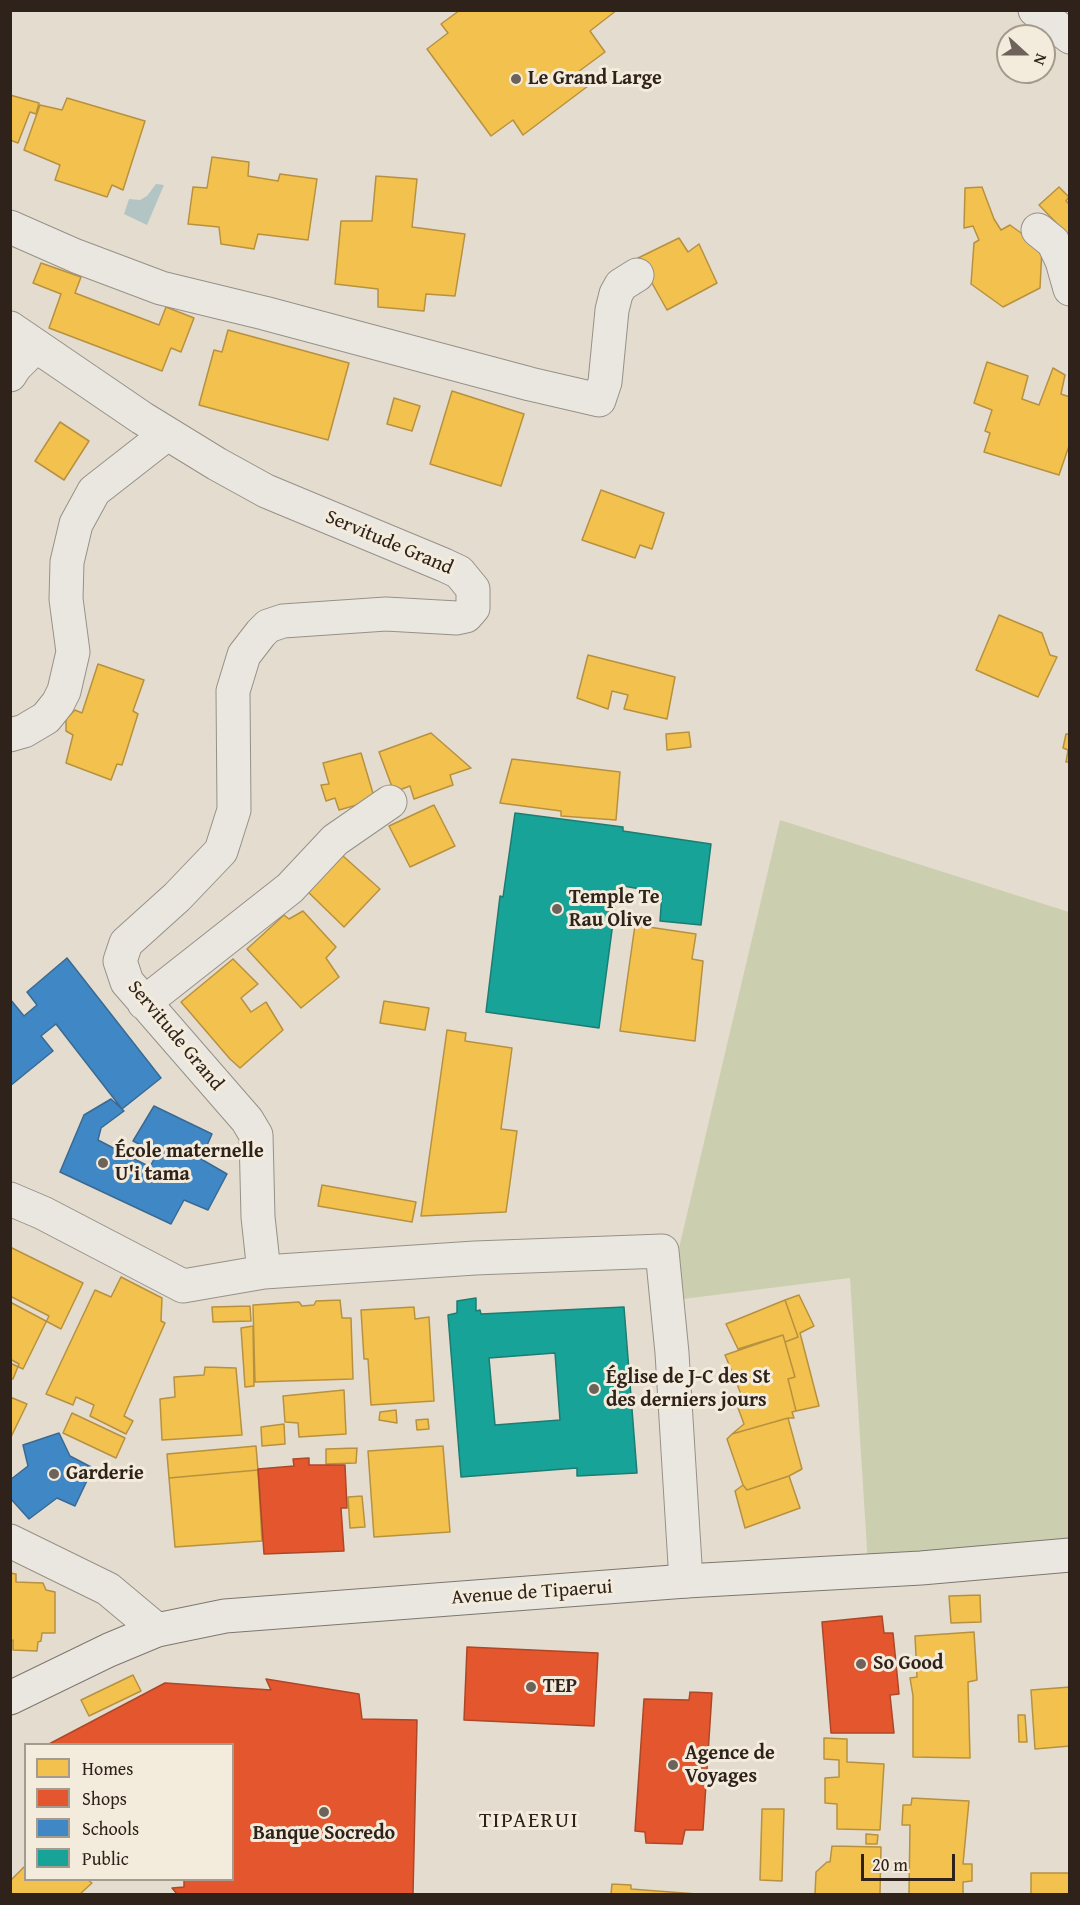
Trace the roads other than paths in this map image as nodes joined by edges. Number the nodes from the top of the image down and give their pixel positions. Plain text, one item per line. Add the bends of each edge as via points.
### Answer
1 (1040, 12) edge
2 (1070, 37) edge
3 (10, 227) edge
4 (1038, 230) dead end
5 (637, 275) dead end
6 (1070, 289) edge
7 (23, 337) edge
8 (10, 375) edge
9 (167, 434) junction
10 (10, 735) edge
11 (390, 802) dead end
12 (144, 1003) junction
13 (10, 1199) edge
14 (264, 1272) junction
15 (10, 1541) edge
16 (1070, 1555) edge
17 (686, 1581) junction
18 (157, 1630) junction
19 (10, 1698) edge

1 - 2 street
3 - 5 street via 161,288 599,400 605,382 616,294 621,285
4 - 6 street via 1053,242
7 - 8 street
7 - 9 street, Servitude Grand
9 - 10 street via 94,491 76,524 67,562 66,599 73,652 64,691 46,718
9 - 12 street, Servitude Grand via 266,491 459,572 473,589 473,608 466,616 457,618 386,614 283,621 261,633 244,656 233,691 234,810 221,851 126,943 120,961 127,982
11 - 12 street via 335,840 290,888
12 - 14 street, Servitude Grand via 256,1135
13 - 14 street via 183,1286
14 - 17 street via 663,1251
15 - 18 street via 108,1589
16 - 17 street, Avenue de Tipaerui
17 - 18 street, Avenue de Tipaerui via 225,1616
18 - 19 street, Avenue de Tipaerui

